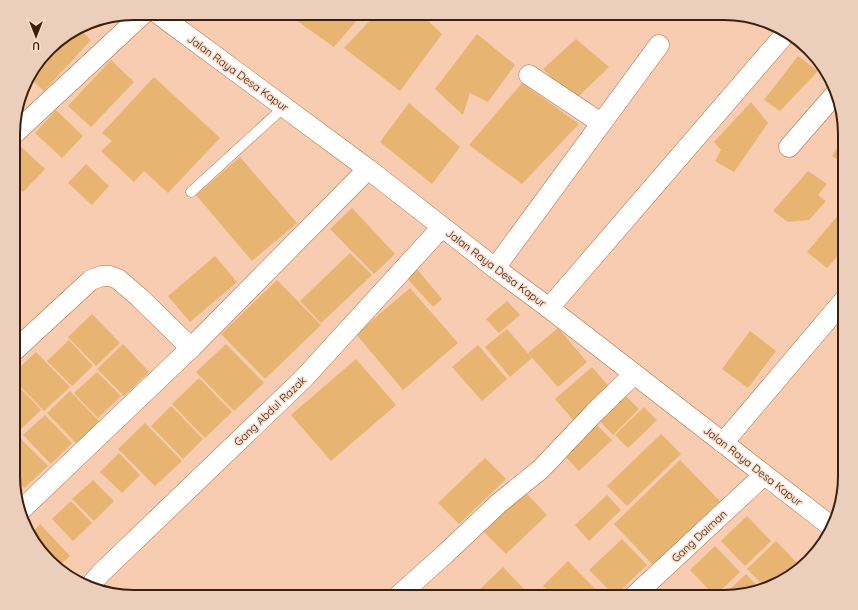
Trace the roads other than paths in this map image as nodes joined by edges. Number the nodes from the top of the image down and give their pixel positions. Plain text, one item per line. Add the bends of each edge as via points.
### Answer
1 (136, 20) edge
2 (166, 20) edge
3 (783, 37) edge
4 (659, 45) dead end
5 (529, 75) dead end
6 (832, 97) edge
7 (284, 107) junction
8 (602, 123) junction
9 (20, 128) edge
10 (789, 147) dead end
11 (368, 169) junction
12 (191, 192) dead end
13 (442, 227) junction
14 (495, 268) junction
15 (838, 307) edge
16 (549, 308) junction
17 (20, 345) edge
18 (191, 348) junction
19 (634, 374) junction
20 (723, 443) junction
21 (764, 475) junction
22 (24, 507) edge
23 (827, 523) edge
24 (93, 582) edge
25 (405, 590) edge
26 (641, 590) edge

1 - 9 street
2 - 7 street, Jalan Raya Desa Kapur
3 - 16 street
4 - 8 street
5 - 8 street
6 - 10 street
7 - 11 street, Jalan Raya Desa Kapur
7 - 12 lane
8 - 14 street
11 - 13 street, Jalan Raya Desa Kapur
11 - 18 street
13 - 14 street, Jalan Raya Desa Kapur
13 - 24 street, Gang Abdul Razak via 304,378
14 - 16 street, Jalan Raya Desa Kapur
15 - 20 street
16 - 19 street, Jalan Raya Desa Kapur
17 - 18 street via 91,280 110,276 118,279 140,298
18 - 22 street
19 - 20 street, Jalan Raya Desa Kapur
19 - 25 street via 541,469 499,503
20 - 21 street, Jalan Raya Desa Kapur
21 - 23 street, Jalan Raya Desa Kapur
21 - 26 street, Gang Daiman

